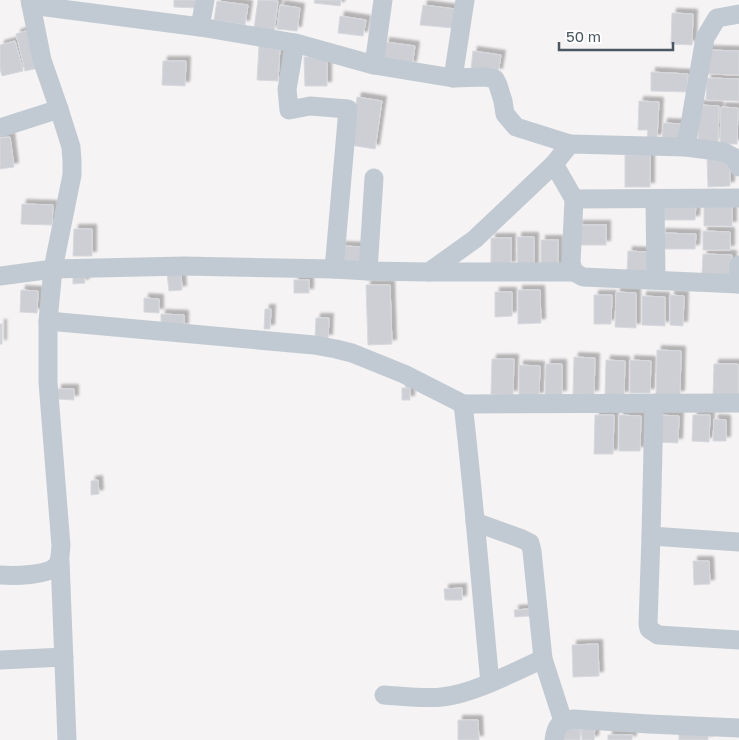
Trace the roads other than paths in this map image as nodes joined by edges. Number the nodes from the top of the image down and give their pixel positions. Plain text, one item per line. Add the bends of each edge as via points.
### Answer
1 (205, 0) edge
2 (383, 0) edge
3 (465, 0) edge
4 (31, 3) edge
5 (739, 14) edge
6 (200, 27) junction
7 (295, 43) junction
8 (374, 65) junction
9 (452, 78) junction
10 (59, 108) junction
11 (0, 128) edge
12 (570, 144) junction
13 (686, 147) junction
14 (554, 164) junction
15 (739, 167) edge
16 (374, 178) dead end
17 (739, 198) edge
18 (574, 199) junction
19 (655, 199) junction
20 (739, 265) edge
21 (53, 269) junction
22 (334, 269) junction
23 (368, 271) junction
24 (429, 272) junction
25 (574, 272) junction
26 (0, 276) edge
27 (656, 280) junction
28 (738, 284) edge
29 (48, 321) junction
30 (654, 403) junction
31 (739, 403) edge
32 (464, 404) junction
33 (475, 522) junction
34 (651, 536) junction
35 (739, 542) edge
36 (60, 560) junction
37 (0, 575) edge
38 (739, 640) edge
39 (64, 657) junction
40 (543, 659) junction
41 (0, 660) edge
42 (490, 683) junction
43 (384, 695) dead end
44 (563, 721) junction
45 (739, 728) edge
46 (649, 732) edge
47 (66, 740) edge
48 (554, 740) edge

1 - 6 street
2 - 8 street
3 - 9 street
4 - 6 street
4 - 10 street via 42,60
5 - 13 street via 717,18 706,38
6 - 7 street
7 - 8 street
7 - 22 street via 287,89 289,110 310,106 348,109
8 - 9 street
9 - 12 street via 495,79 505,114 516,127
10 - 11 street
10 - 21 street via 71,147 72,176
12 - 13 street
12 - 14 street
13 - 15 street via 724,152 735,158
14 - 18 street
14 - 24 street via 475,239
16 - 23 street
17 - 19 street
18 - 19 street
18 - 25 street via 571,263
19 - 27 street
20 - 28 street
21 - 22 street via 184,266
21 - 26 street
21 - 29 street
22 - 23 street
23 - 24 street
24 - 25 street
25 - 27 street via 583,277
27 - 28 street
29 - 32 street via 336,348 404,374
29 - 36 street via 48,382
30 - 31 street
30 - 32 street
30 - 34 street
32 - 33 street
33 - 40 street via 530,544
33 - 42 street
34 - 35 street
34 - 38 street via 649,629 658,635
36 - 37 street via 47,572
36 - 39 street
39 - 41 street
39 - 47 street
40 - 42 street
40 - 44 street
42 - 43 street via 440,698
44 - 46 street via 585,719
44 - 48 street via 556,728
45 - 46 street

